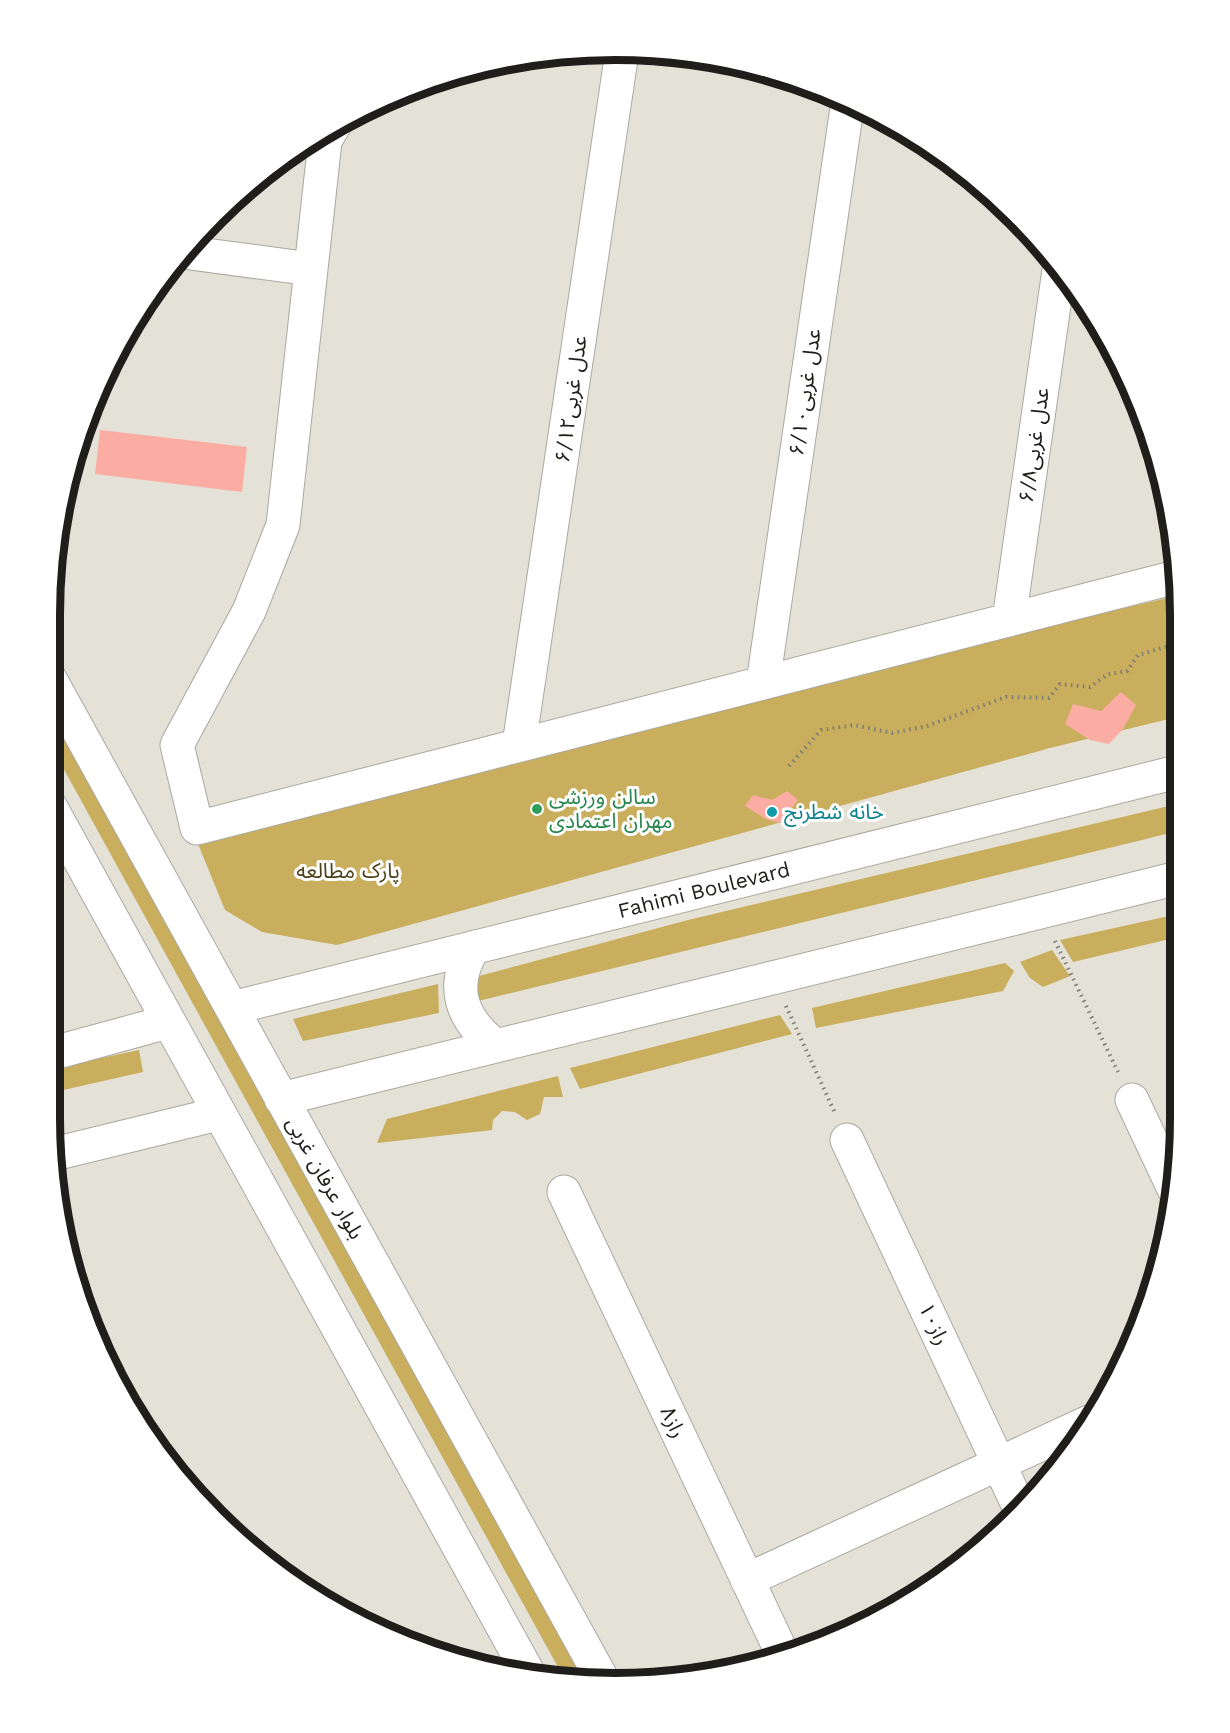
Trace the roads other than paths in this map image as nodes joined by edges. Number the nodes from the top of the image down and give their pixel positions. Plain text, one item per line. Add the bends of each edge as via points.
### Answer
1 (621, 60) edge
2 (847, 111) edge
3 (325, 142) edge
4 (194, 254) edge
5 (311, 269) junction
6 (1057, 281) edge
7 (1169, 578) edge
8 (1009, 620) junction
9 (763, 682) junction
10 (60, 697) edge
11 (519, 745) junction
12 (1170, 774) edge
13 (60, 824) edge
14 (1170, 880) edge
15 (474, 947) junction
16 (232, 1008) junction
17 (167, 1022) junction
18 (496, 1046) junction
19 (60, 1051) edge
20 (281, 1099) junction
21 (1132, 1100) road end
22 (218, 1114) junction
23 (847, 1140) road end
24 (61, 1152) edge
25 (1167, 1174) edge
26 (564, 1192) dead end
27 (1074, 1429) edge
28 (999, 1463) junction
29 (1016, 1501) edge
30 (747, 1580) junction
31 (780, 1648) edge
32 (524, 1665) edge
33 (599, 1673) edge

1 - 11 street, ۶/۱۲عدل غربی
2 - 9 street, ۶/۱۰عدل غربی
3 - 5 street
4 - 5 street
5 - 11 street via 283,525 249,611 177,745 197,828
6 - 8 street, ۶/۸عدل غربی
7 - 8 street
8 - 9 street
9 - 11 street
10 - 16 street, بلوار عرفان غربی
12 - 15 street, Fahimi Boulevard
13 - 17 street
14 - 18 street
15 - 16 street, Fahimi Boulevard
15 - 18 street via 462,965 459,982 465,1007 478,1032
16 - 20 street, بلوار عرفان غربی
17 - 19 street
17 - 22 street
18 - 20 street
20 - 33 street, بلوار عرفان غربی
21 - 25 street
22 - 24 street
22 - 32 street
23 - 28 street, راز۱۰
26 - 30 street, راز۸
27 - 28 street
28 - 29 street, راز۱۰
28 - 30 street
30 - 31 street, راز۸

